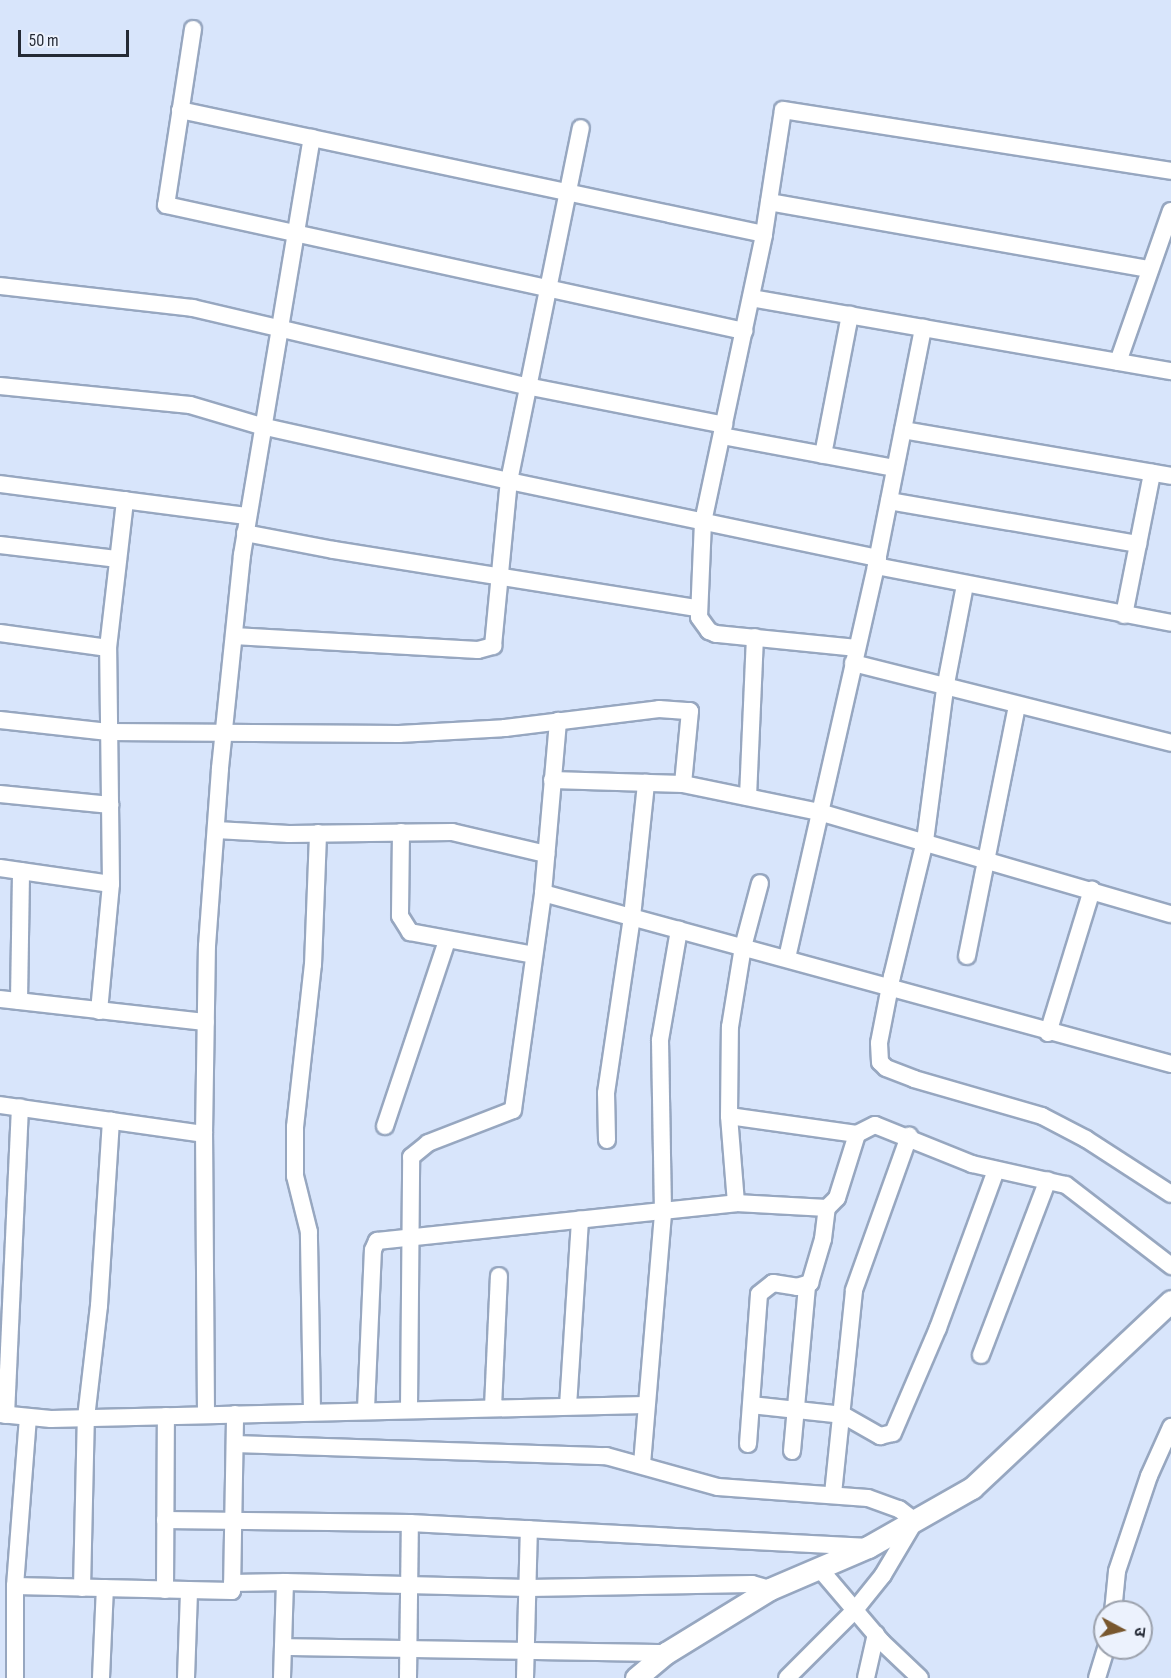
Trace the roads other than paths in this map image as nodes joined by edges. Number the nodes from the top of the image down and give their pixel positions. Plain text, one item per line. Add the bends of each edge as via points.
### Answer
1 (193, 29) dead end
2 (180, 110) junction
3 (581, 128) dead end
4 (312, 138) junction
5 (1171, 171) edge
6 (569, 192) junction
7 (769, 202) junction
8 (1171, 211) edge
9 (293, 232) junction
10 (764, 234) junction
11 (1149, 269) junction
12 (0, 286) edge
13 (547, 288) junction
14 (752, 298) junction
15 (850, 315) junction
16 (923, 328) junction
17 (277, 330) junction
18 (744, 332) junction
19 (1118, 362) junction
20 (1171, 371) edge
21 (0, 386) edge
22 (526, 386) junction
23 (261, 426) junction
24 (723, 430) junction
25 (903, 430) junction
26 (823, 455) junction
27 (895, 468) junction
28 (1152, 472) junction
29 (1171, 476) edge
30 (509, 481) junction
31 (0, 484) edge
32 (125, 500) junction
33 (889, 501) junction
34 (704, 522) junction
35 (246, 524) junction
36 (1137, 544) junction
37 (0, 545) edge
38 (118, 559) junction
39 (877, 562) junction
40 (501, 576) junction
41 (965, 585) junction
42 (698, 608) junction
43 (1124, 615) junction
44 (1171, 623) edge
45 (0, 633) edge
46 (234, 636) junction
47 (755, 637) junction
48 (108, 648) junction
49 (855, 655) junction
50 (945, 689) junction
51 (1017, 706) junction
52 (0, 720) edge
53 (558, 721) junction
54 (108, 732) junction
55 (224, 736) junction
56 (1171, 743) edge
57 (552, 780) junction
58 (646, 783) junction
59 (683, 784) junction
60 (0, 794) edge
61 (748, 797) junction
62 (110, 806) junction
63 (819, 812) junction
64 (216, 830) junction
65 (401, 832) junction
66 (318, 833) junction
67 (925, 841) junction
68 (546, 854) junction
69 (988, 858) junction
70 (0, 868) edge
71 (21, 871) junction
72 (760, 883) dead end
73 (111, 884) junction
74 (1092, 890) junction
75 (543, 893) junction
76 (1171, 914) edge
77 (632, 917) junction
78 (679, 930) junction
79 (447, 941) junction
80 (743, 947) junction
81 (534, 955) junction
82 (967, 956) dead end
83 (787, 958) junction
84 (890, 985) junction
85 (0, 999) edge
86 (19, 1001) junction
87 (99, 1011) junction
88 (206, 1022) junction
89 (1048, 1033) junction
90 (1171, 1064) edge
91 (0, 1105) edge
92 (21, 1107) junction
93 (729, 1116) junction
94 (111, 1120) junction
95 (385, 1126) dead end
96 (204, 1134) junction
97 (857, 1134) junction
98 (909, 1136) junction
99 (607, 1140) dead end
100 (996, 1170) junction
101 (1048, 1180) junction
102 (1171, 1194) edge
103 (8, 1203) edge
104 (736, 1203) junction
105 (827, 1208) junction
106 (663, 1212) junction
107 (580, 1219) junction
108 (408, 1238) junction
109 (1171, 1266) edge
110 (499, 1276) dead end
111 (807, 1285) junction
112 (1169, 1306) edge
113 (981, 1355) dead end
114 (645, 1405) junction
115 (751, 1405) junction
116 (568, 1406) junction
117 (493, 1407) junction
118 (409, 1408) junction
119 (366, 1409) junction
120 (794, 1410) junction
121 (312, 1412) junction
122 (3, 1414) edge
123 (206, 1414) junction
124 (236, 1414) junction
125 (843, 1415) junction
126 (166, 1416) junction
127 (28, 1417) junction
128 (86, 1418) junction
129 (1171, 1427) edge
130 (235, 1444) junction
131 (748, 1444) dead end
132 (792, 1451) dead end
133 (642, 1464) junction
134 (833, 1494) junction
135 (165, 1520) junction
136 (233, 1520) junction
137 (915, 1521) junction
138 (410, 1523) junction
139 (529, 1529) junction
140 (868, 1547) junction
141 (819, 1568) junction
142 (285, 1582) junction
143 (232, 1583) junction
144 (409, 1583) junction
145 (15, 1586) junction
146 (82, 1588) junction
147 (105, 1588) junction
148 (529, 1588) junction
149 (770, 1589) junction
150 (165, 1590) junction
151 (189, 1590) junction
152 (1114, 1600) edge
153 (855, 1610) junction
154 (876, 1634) junction
155 (283, 1647) junction
156 (409, 1650) junction
157 (526, 1653) junction
158 (666, 1653) junction
159 (1102, 1660) edge
160 (15, 1678) edge
161 (101, 1678) edge
162 (186, 1678) edge
163 (282, 1678) edge
164 (408, 1678) edge
165 (525, 1678) edge
166 (636, 1678) edge
167 (787, 1678) edge
168 (866, 1678) edge
169 (920, 1678) edge
170 (1097, 1678) edge

1 - 2 street
2 - 4 street
2 - 9 street via 166,205
3 - 6 street
4 - 6 street
4 - 9 street
5 - 7 street via 783,110
6 - 10 street
6 - 13 street
7 - 10 street
7 - 11 street
8 - 11 street
9 - 13 street
9 - 17 street
10 - 14 street
11 - 19 street
12 - 17 street via 193,308
13 - 18 street
13 - 22 street
14 - 15 street
14 - 18 street
15 - 16 street
15 - 26 street
16 - 19 street
16 - 25 street
17 - 22 street
17 - 23 street
18 - 24 street
19 - 20 street
21 - 23 street via 190,405
22 - 24 street
22 - 30 street
23 - 30 street
23 - 35 street
24 - 26 street
24 - 34 street
25 - 27 street
25 - 28 street
26 - 27 street
27 - 33 street
28 - 29 street
28 - 36 street
30 - 34 street
30 - 40 street
31 - 32 street
32 - 35 street
32 - 38 street
33 - 36 street
33 - 39 street
34 - 39 street
34 - 42 street
35 - 40 street
35 - 46 street
36 - 43 street
37 - 38 street
38 - 48 street
39 - 41 street
39 - 49 street
40 - 42 street
40 - 46 street via 497,632 493,646 486,650
41 - 43 street
41 - 50 street
42 - 47 street via 709,631
43 - 44 street
45 - 48 street
46 - 55 street
47 - 49 street
47 - 61 street
48 - 54 street
49 - 50 street
49 - 63 street
50 - 51 street
50 - 67 street
51 - 56 street
51 - 69 street
52 - 54 street
53 - 55 street via 399,734
53 - 57 street
53 - 59 street via 659,709 690,711
54 - 55 street
54 - 62 street
55 - 64 street
57 - 58 street
57 - 68 street
58 - 59 street
58 - 77 street
59 - 61 street
60 - 62 street
61 - 63 street
62 - 73 street
63 - 67 street
63 - 83 street
64 - 66 street
64 - 88 street
65 - 66 street
65 - 68 street via 452,832
65 - 79 street via 400,916 404,926 418,936
66 - 121 street via 313,965 295,1166 309,1232
67 - 69 street
67 - 84 street
68 - 75 street
69 - 74 street
69 - 82 street
70 - 71 street
71 - 73 street
71 - 86 street
72 - 80 street
73 - 87 street
74 - 76 street
74 - 89 street
75 - 77 street
75 - 81 street
77 - 78 street
77 - 99 street via 606,1094
78 - 80 street
78 - 106 street via 660,1040
79 - 81 street
79 - 95 street
80 - 83 street
80 - 93 street via 730,1027
81 - 108 street via 513,1110 428,1143 411,1157
83 - 84 street
84 - 89 street
84 - 102 street via 878,1054 886,1068 1042,1116 1086,1139
85 - 86 street
86 - 87 street
87 - 88 street
88 - 96 street
89 - 90 street
91 - 92 street
92 - 94 street
92 - 103 street
93 - 97 street
93 - 104 street
94 - 96 street
94 - 128 street via 99,1306
96 - 123 street
97 - 98 street via 875,1125
97 - 105 street via 837,1198
98 - 100 street
98 - 125 street via 854,1290
100 - 101 street
100 - 125 street via 898,1428 890,1436 880,1437
101 - 109 street via 1086,1197
101 - 113 street
103 - 122 street
104 - 105 street
104 - 106 street
105 - 111 street via 824,1239 813,1279
106 - 107 street
106 - 114 street
107 - 108 street
107 - 116 street
108 - 118 street
108 - 119 street via 380,1240 373,1250
110 - 117 street
111 - 115 street via 773,1283 759,1294
111 - 120 street
112 - 137 street via 972,1488
114 - 116 street
114 - 133 street
115 - 120 street
115 - 131 street
116 - 117 street
117 - 118 street
118 - 119 street
119 - 121 street
120 - 125 street
120 - 132 street
121 - 124 street
122 - 127 street
123 - 124 street
123 - 126 street
124 - 130 street
125 - 134 street
126 - 128 street
126 - 135 street
127 - 128 street
127 - 145 street
128 - 146 street
129 - 152 street via 1149,1476 1117,1571
130 - 133 street via 564,1452
130 - 136 street
133 - 134 street via 718,1486
134 - 137 street via 882,1503
135 - 136 street
135 - 150 street
136 - 138 street
136 - 143 street
137 - 140 street
137 - 153 street via 883,1575
138 - 139 street
138 - 144 street
139 - 140 street
139 - 148 street
140 - 141 street
141 - 149 street
141 - 153 street
142 - 143 street
142 - 144 street
142 - 155 street
143 - 151 street via 232,1591
144 - 148 street
144 - 156 street
145 - 146 street
145 - 160 street
146 - 147 street
147 - 150 street
147 - 161 street
148 - 149 street via 752,1584
148 - 157 street
149 - 158 street
150 - 151 street
151 - 162 street
153 - 154 street
153 - 167 street
154 - 168 street
154 - 169 street
155 - 156 street
155 - 163 street
156 - 157 street
156 - 164 street
157 - 158 street
157 - 165 street
158 - 166 street
159 - 170 street

